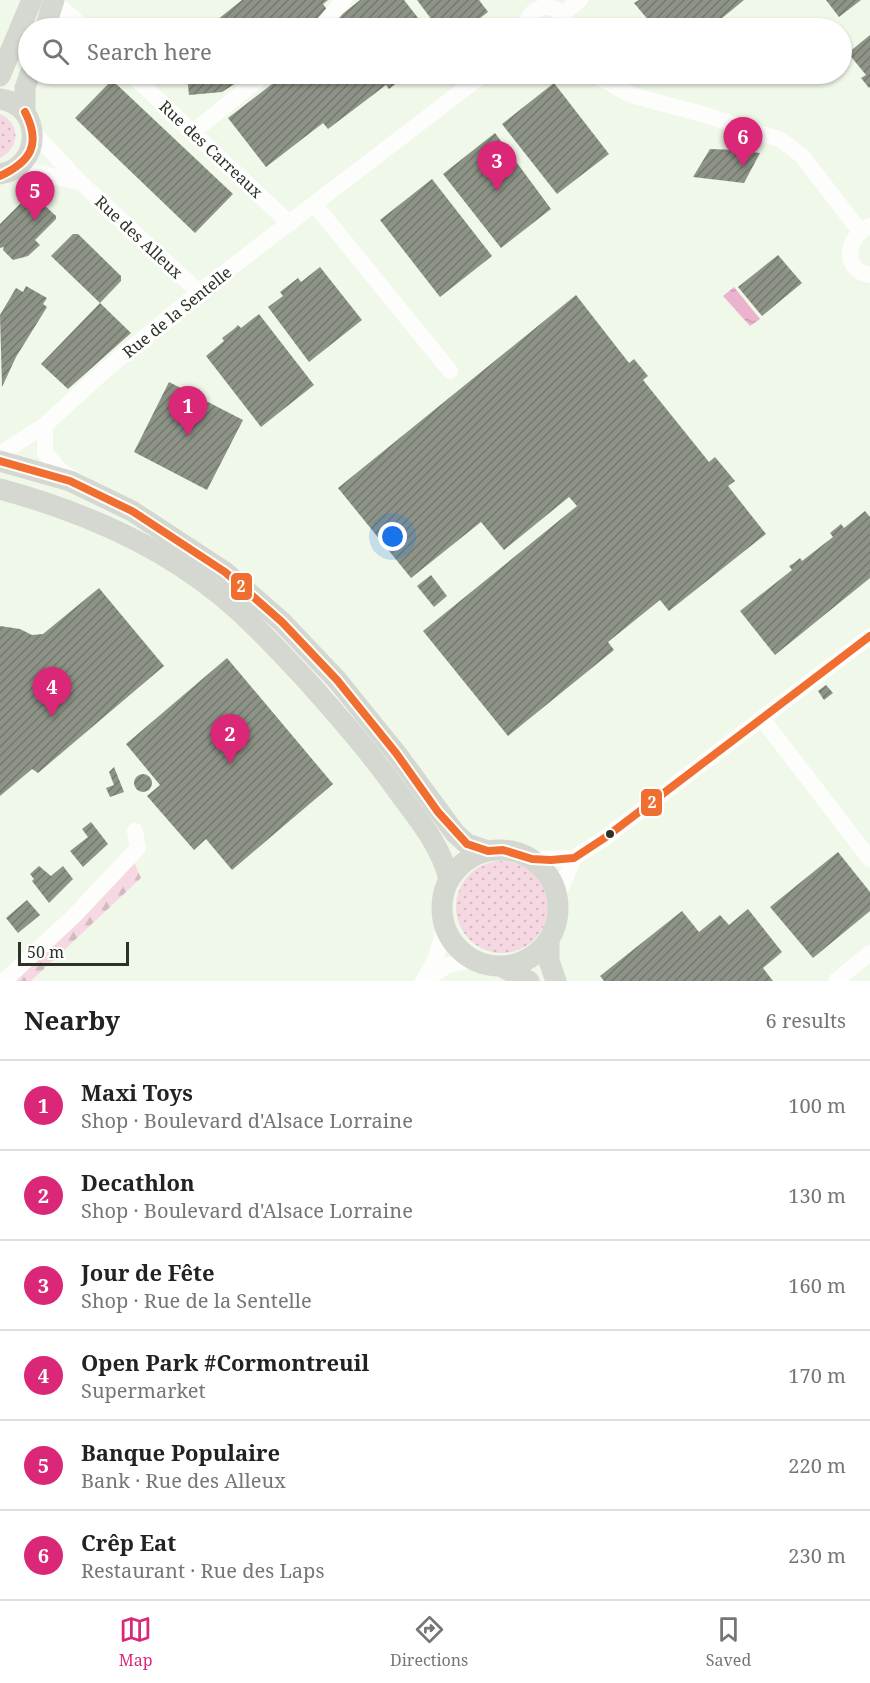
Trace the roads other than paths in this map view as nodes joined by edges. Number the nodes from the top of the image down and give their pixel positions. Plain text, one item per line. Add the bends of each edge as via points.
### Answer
1 (32, 0) edge
2 (54, 0) edge
3 (344, 0) edge
4 (580, 0) edge
5 (529, 5) edge
6 (24, 18) edge
7 (48, 18) edge
8 (73, 18) edge
9 (329, 18) edge
10 (561, 18) edge
11 (567, 18) edge
12 (18, 33) edge
13 (0, 76) edge
14 (26, 84) edge
15 (142, 84) edge
16 (252, 84) edge
17 (471, 84) edge
18 (611, 84) edge
19 (0, 99) edge
20 (29, 122) junction
21 (192, 132) junction
22 (5, 173) edge
23 (80, 182) junction
24 (315, 205) junction
25 (290, 224) junction
26 (865, 228) edge
27 (870, 274) edge
28 (199, 292) junction
29 (450, 371) dead end
30 (45, 425) junction
31 (0, 454) edge
32 (0, 461) edge
33 (0, 489) edge
34 (132, 511) junction
35 (870, 636) edge
36 (763, 720) junction
37 (135, 831) dead end
38 (489, 851) junction
39 (574, 858) junction
40 (532, 859) junction
41 (870, 859) edge
42 (449, 879) junction
43 (557, 897) junction
44 (445, 928) junction
45 (549, 940) junction
46 (870, 953) edge
47 (473, 960) junction
48 (502, 967) junction
49 (424, 980) edge
50 (4, 981) edge
51 (529, 981) edge
52 (556, 981) edge
53 (836, 981) edge

1 - 6 main road
2 - 7 main road
2 - 8 street
3 - 9 street
4 - 11 street
5 - 10 street via 547,6
12 - 13 main road
14 - 20 main road
15 - 21 street, Rue des Carreaux
16 - 21 street
17 - 24 street, Rue de la Sentelle
18 - 26 street via 631,95 781,140 802,156
19 - 20 main road via 17,105
20 - 22 main road via 30,152
20 - 23 street, Rue des Alleux
21 - 25 street, Rue des Carreaux
22 - 23 street, Rue des Alleux
23 - 28 street, Rue des Alleux
24 - 25 street, Rue de la Sentelle
24 - 29 street
25 - 28 street, Rue de la Sentelle
26 - 27 street via 851,241 849,254 854,266
28 - 30 street, Rue de la Sentelle
30 - 31 street, Rue de la Sentelle
30 - 34 street via 45,453 60,471
32 - 34 main road via 70,481
33 - 42 main road via 43,501 117,532 166,558 220,595 270,640 380,766 436,845
34 - 38 main road via 225,572 282,622 337,680 455,833 467,844
35 - 36 street
36 - 39 street
36 - 41 street
37 - 50 street via 138,848 74,916
38 - 40 main road via 518,853
38 - 42 main road via 473,856
39 - 40 street
39 - 43 street
40 - 43 main road via 543,870
42 - 44 main road via 441,907
43 - 45 main road via 558,912
44 - 47 main road via 461,952
44 - 49 street
45 - 48 main road via 536,954
45 - 52 main road via 549,962
46 - 53 street
47 - 48 main road
47 - 49 street via 448,965
48 - 51 main road

